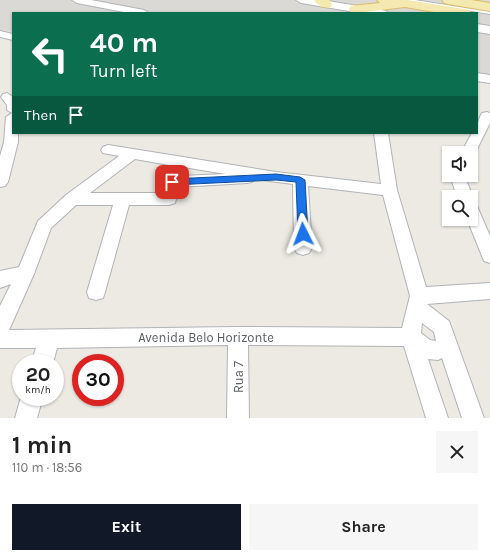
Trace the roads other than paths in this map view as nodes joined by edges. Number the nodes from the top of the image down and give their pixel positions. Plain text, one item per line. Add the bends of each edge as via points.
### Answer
1 (77, 0) edge
2 (301, 0) edge
3 (383, 0) edge
4 (406, 0) edge
5 (446, 0) edge
6 (323, 2) edge
7 (137, 3) dead end
8 (421, 3) edge
9 (490, 7) edge
10 (356, 9) junction
11 (126, 12) edge
12 (376, 12) edge
13 (460, 12) edge
14 (490, 12) edge
15 (478, 15) edge
16 (490, 17) edge
17 (478, 28) edge
18 (490, 30) edge
19 (0, 34) edge
20 (12, 37) edge
21 (478, 77) edge
22 (490, 79) edge
23 (485, 115) edge
24 (12, 130) edge
25 (478, 131) edge
26 (381, 134) edge
27 (476, 134) edge
28 (471, 146) edge
29 (108, 150) dead end
30 (132, 154) junction
31 (177, 160) junction
32 (276, 177) junction
33 (300, 180) junction
34 (0, 182) edge
35 (172, 182) junction
36 (389, 190) junction
37 (72, 199) junction
38 (124, 199) junction
39 (478, 226) edge
40 (303, 248) dead end
41 (490, 256) edge
42 (25, 274) junction
43 (0, 280) edge
44 (490, 291) edge
45 (96, 292) dead end
46 (418, 302) junction
47 (0, 327) edge
48 (238, 336) junction
49 (445, 336) junction
50 (411, 337) junction
51 (49, 338) junction
52 (0, 339) edge
53 (45, 354) edge
54 (29, 406) edge
55 (26, 418) edge
56 (238, 418) edge
57 (437, 418) edge
58 (473, 418) edge

1 - 11 street
2 - 6 street
3 - 8 main road
4 - 14 lane
5 - 9 main road
6 - 10 street
7 - 11 street
8 - 10 main road
8 - 13 main road
8 - 14 lane
10 - 12 street
15 - 16 main road
17 - 18 street
19 - 20 street
21 - 22 street
23 - 25 street
24 - 34 street
26 - 36 street
27 - 28 street
29 - 30 street
30 - 31 street
30 - 37 street
31 - 32 street
31 - 35 street
32 - 33 street
32 - 35 street
33 - 36 street
33 - 40 street
35 - 38 street via 169,199
36 - 46 street
37 - 38 street
37 - 42 street via 44,225
38 - 45 street
39 - 41 street
42 - 43 street
42 - 47 street
44 - 46 street
46 - 49 street
46 - 50 street
48 - 50 street, Avenida Belo Horizonte
48 - 51 street, Avenida Belo Horizonte
48 - 56 street, Rua 7
49 - 50 street via 444,348 431,350 422,348
49 - 58 street
50 - 57 street
51 - 52 street, Avenida Belo Horizonte
51 - 53 street
54 - 55 street

